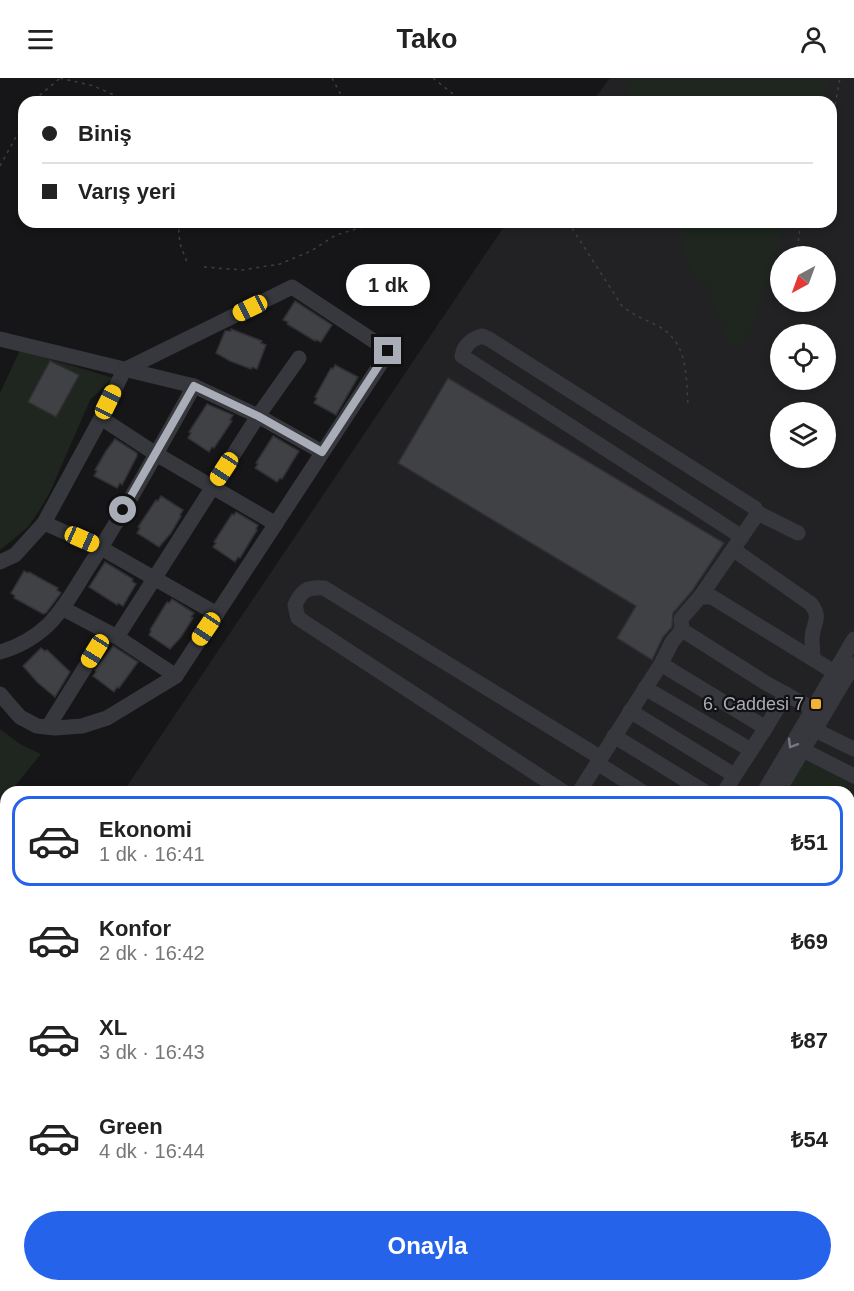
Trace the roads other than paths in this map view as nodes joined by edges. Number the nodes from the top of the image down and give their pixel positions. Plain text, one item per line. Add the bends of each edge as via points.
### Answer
1 (2, 343) edge
2 (299, 358) dead end
3 (124, 370) junction
4 (194, 386) junction
5 (258, 416) junction
6 (101, 418) junction
7 (322, 452) junction
8 (156, 454) junction
9 (212, 487) junction
10 (758, 513) junction
11 (44, 523) junction
12 (276, 524) junction
13 (798, 533) dead end
14 (738, 544) junction
15 (101, 548) junction
16 (0, 562) edge
17 (155, 578) junction
18 (700, 597) junction
19 (62, 608) junction
20 (217, 614) junction
21 (682, 630) junction
22 (112, 634) junction
23 (854, 639) edge
24 (0, 652) edge
25 (813, 659) junction
26 (661, 664) junction
27 (854, 664) edge
28 (834, 672) junction
29 (176, 676) junction
30 (645, 688) junction
31 (0, 694) edge
32 (786, 694) junction
33 (813, 709) junction
34 (630, 711) junction
35 (48, 727) junction
36 (815, 730) junction
37 (763, 732) junction
38 (614, 736) junction
39 (854, 749) edge
40 (751, 750) junction
41 (803, 750) junction
42 (599, 760) junction
43 (734, 775) junction
44 (854, 776) edge
45 (555, 786) edge
46 (583, 786) edge
47 (635, 786) edge
48 (695, 786) edge
49 (728, 786) edge
50 (768, 786) edge
51 (782, 786) edge

1 - 3 street
2 - 5 street
3 - 4 street
3 - 6 street
3 - 7 street via 292,287 388,351
4 - 5 street
4 - 8 street
5 - 7 street
5 - 9 street
6 - 8 street
6 - 11 street
7 - 12 street
8 - 9 street
8 - 15 street
9 - 12 street
9 - 17 street
10 - 13 street
10 - 14 street
10 - 14 street via 746,500 489,339 477,337 464,349 462,356
11 - 15 street
11 - 16 street via 15,555
12 - 20 street
14 - 18 street
14 - 25 street via 817,612 812,635
15 - 17 street
15 - 19 street
17 - 20 street
17 - 22 street
18 - 21 street via 681,619
18 - 25 street via 712,597
19 - 22 street
19 - 24 street via 36,635
20 - 29 street
21 - 26 street
21 - 32 street
22 - 29 street
22 - 35 street
23 - 28 street
25 - 28 street
26 - 30 street
26 - 37 street via 761,725
27 - 36 street
28 - 33 street
29 - 35 street via 107,718 82,726
30 - 34 street
30 - 40 street
31 - 35 street via 20,717
32 - 33 street
32 - 37 street
33 -> 50 street
34 - 38 street
34 - 43 street
36 - 39 street
36 - 41 street
37 - 40 street
38 - 42 street
38 - 48 street
40 - 43 street
41 - 44 street
41 - 51 street
42 - 45 street via 324,588 309,587 303,591 295,605 298,618
42 - 46 street
42 - 47 street
43 - 49 street

